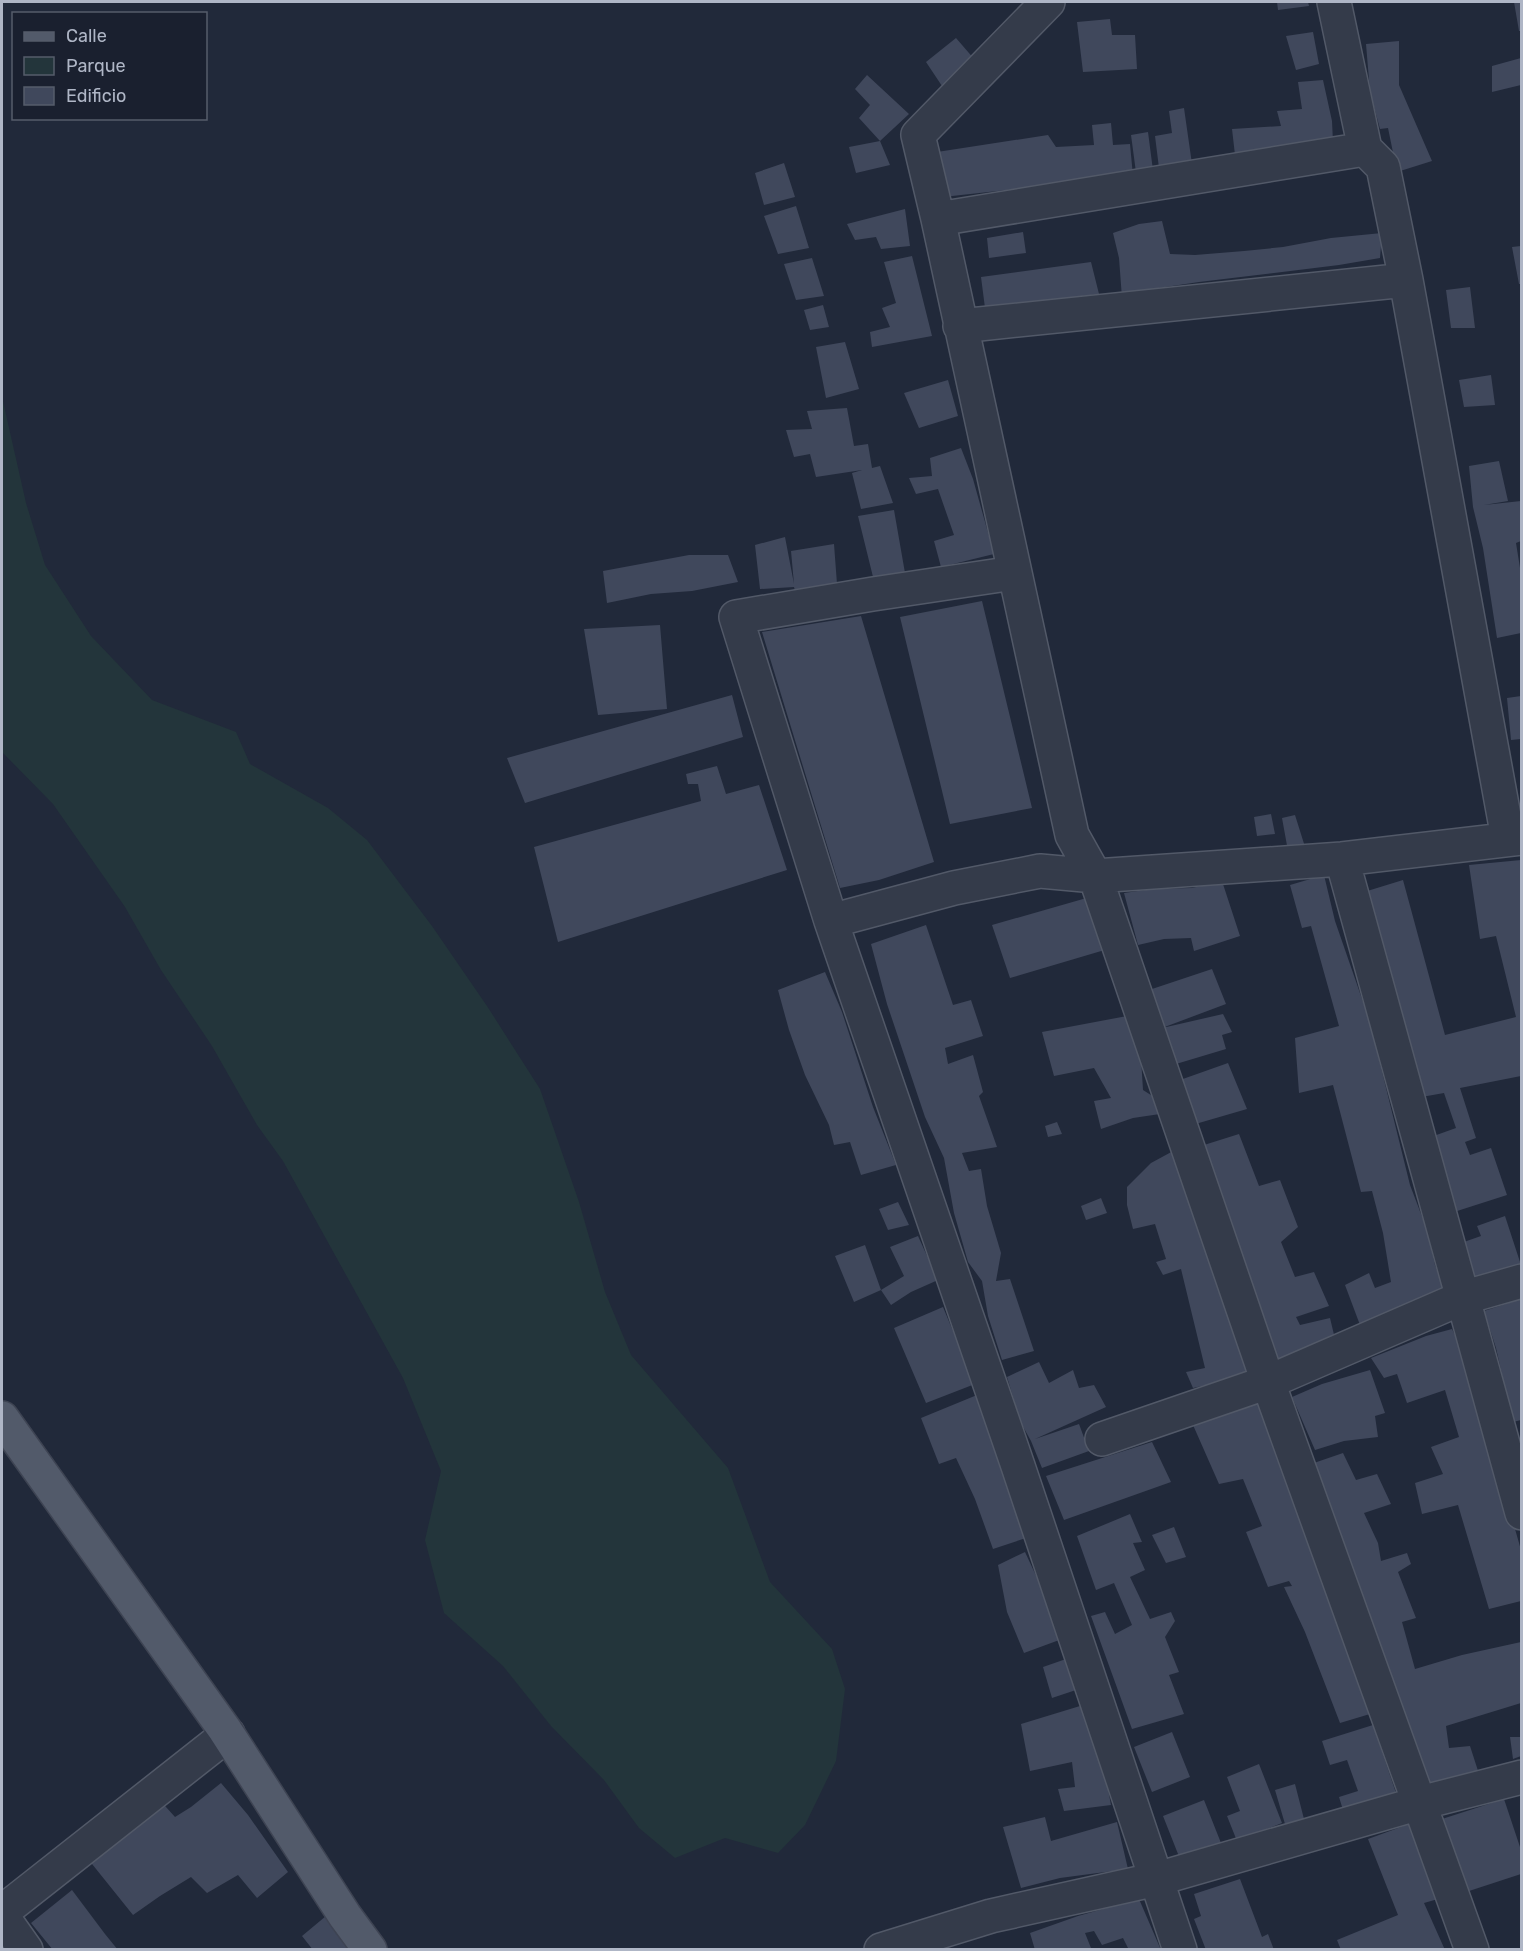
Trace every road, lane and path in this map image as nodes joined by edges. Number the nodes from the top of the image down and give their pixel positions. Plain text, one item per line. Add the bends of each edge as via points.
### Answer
1 (1048, 2) edge
2 (1334, 2) edge
3 (1365, 148) junction
4 (938, 219) junction
5 (1406, 280) junction
6 (960, 326) junction
7 (1014, 573) junction
8 (1515, 838) edge
9 (1342, 859) junction
10 (1095, 876) junction
11 (831, 921) junction
12 (1521, 1281) edge
13 (1462, 1299) junction
14 (1268, 1382) junction
15 (2, 1418) edge
16 (1102, 1439) dead end
17 (1521, 1513) edge
18 (228, 1734) junction
19 (1521, 1777) edge
20 (1420, 1803) junction
21 (1156, 1879) junction
22 (2, 1914) edge
23 (26, 1950) edge
24 (370, 1950) edge
25 (881, 1950) edge
26 (1180, 1950) edge
27 (1472, 1950) edge

1 - 4 street via 918,135
2 - 3 street
3 - 4 street
3 - 5 street via 1383,167
4 - 6 street
5 - 6 street
5 - 8 street
6 - 7 street
7 - 10 street via 1072,835
7 - 11 street via 736,617
8 - 9 street
9 - 10 street
9 - 13 street
10 - 11 street via 1040,871 954,888
10 - 14 street
11 - 21 street
12 - 13 street
13 - 14 street
13 - 17 street
14 - 16 street
14 - 20 street
15 - 18 main road
18 - 22 street
18 - 24 main road
19 - 20 street
20 - 21 street
20 - 27 street
21 - 25 street via 991,1916
21 - 26 street
22 - 23 street

